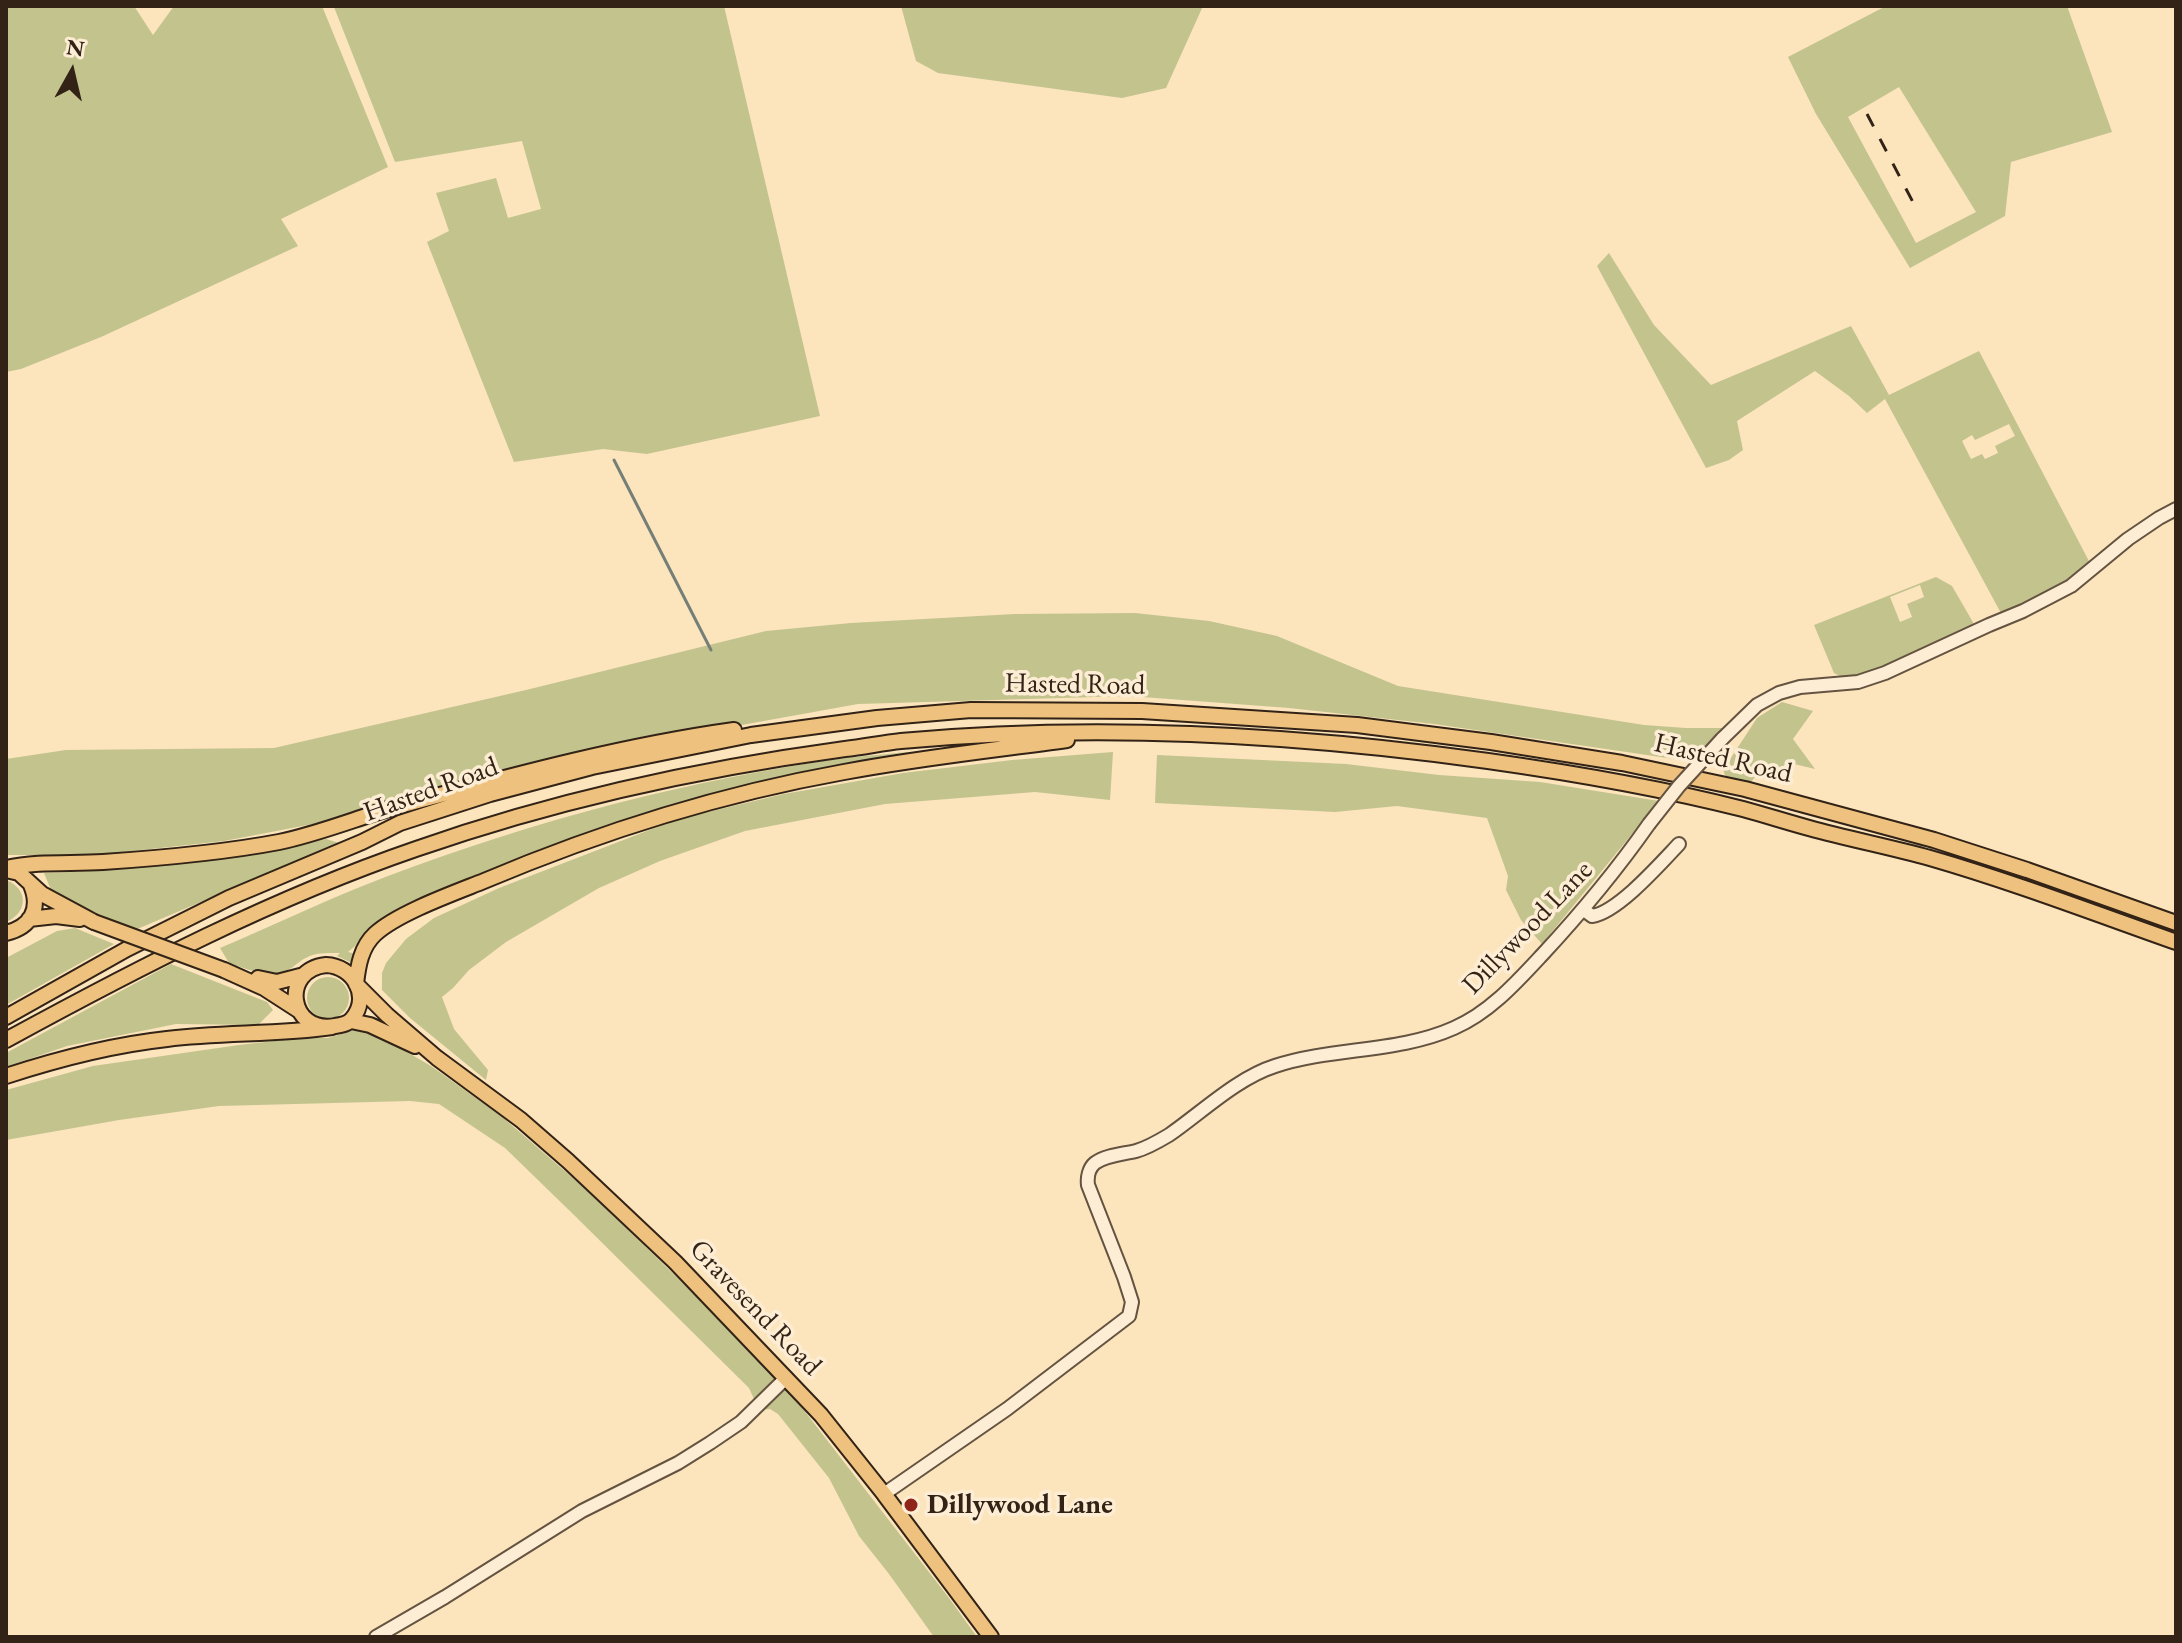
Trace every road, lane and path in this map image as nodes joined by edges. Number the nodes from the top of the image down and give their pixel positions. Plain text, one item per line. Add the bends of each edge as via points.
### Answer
1 (2176, 509) edge
2 (971, 710) junction
3 (1131, 733) junction
4 (1679, 844) dead end
5 (6, 869) edge
6 (31, 885) junction
7 (1584, 910) junction
8 (29, 919) junction
9 (94, 922) junction
10 (2176, 923) edge
11 (6, 933) edge
12 (2176, 942) edge
13 (224, 970) junction
14 (304, 975) junction
15 (356, 984) junction
16 (298, 1010) junction
17 (6, 1017) edge
18 (351, 1021) junction
19 (332, 1027) junction
20 (6, 1040) edge
21 (437, 1058) junction
22 (6, 1076) edge
23 (786, 1378) junction
24 (884, 1494) junction
25 (376, 1637) edge
26 (991, 1637) edge

1 - 7 street, Dillywood Lane, bridge via 2128,539 2071,586 2023,611 1885,673 1858,682 1800,687 1757,705 1679,786
2 - 5 main road via 867,710 707,733 531,770 281,841 179,856
2 - 10 main road, Hasted Road via 1142,711 1357,725 1622,763 1745,789 1934,840
2 - 17 main road, Hasted Road via 751,735 490,794 400,823 229,898
3 - 12 main road, Hasted Road via 1360,746 1618,783 1929,858
3 - 15 main road via 843,772 702,804 608,833 383,927 361,954
3 - 20 main road, Hasted Road via 893,742 700,772 546,808 403,853 268,907
4 - 7 street via 1634,890 1601,914 1592,916
5 - 6 main road
6 - 8 main road via 36,897
6 - 9 main road
7 - 24 street, Dillywood Lane via 1513,986 1454,1028 1422,1039 1273,1066 1168,1136 1095,1163 1087,1183 1130,1295 1128,1318
8 - 9 main road via 60,916
8 - 11 main road
9 - 13 main road, bridge
13 - 14 main road via 270,982
13 - 16 main road
14 - 15 main road via 334,965
14 - 16 main road via 295,993
15 - 18 main road via 358,1006
15 - 21 main road, Gravesend Road
16 - 19 main road via 312,1023
18 - 19 main road
18 - 21 main road, Gravesend Road via 385,1031
19 - 22 main road via 150,1041
21 - 23 main road, Gravesend Road via 568,1161
23 - 24 main road, Gravesend Road
23 - 25 street via 741,1422 710,1443 582,1511
24 - 26 main road, Gravesend Road

